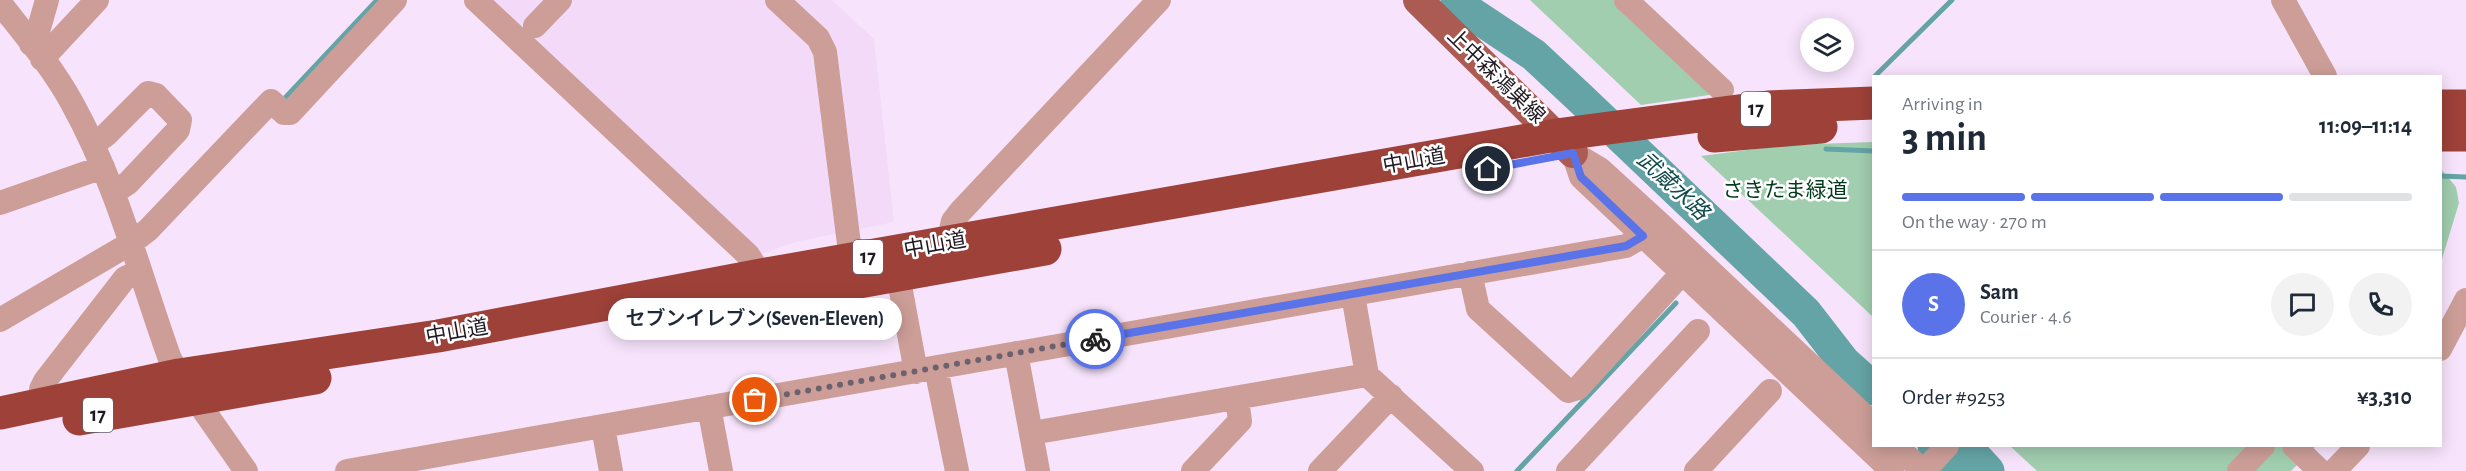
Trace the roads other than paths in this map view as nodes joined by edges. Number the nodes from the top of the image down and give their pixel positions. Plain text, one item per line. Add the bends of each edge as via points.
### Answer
1 (47, 0) edge
2 (97, 0) edge
3 (395, 0) edge
4 (476, 0) edge
5 (560, 0) edge
6 (777, 0) edge
7 (1159, 0) edge
8 (1418, 0) edge
9 (1626, 0) edge
10 (2283, 0) edge
11 (0, 3) edge
12 (535, 26) dead end
13 (36, 52) junction
14 (2324, 75) edge
15 (1722, 90) dead end
16 (1872, 103) edge
17 (2442, 106) edge
18 (2466, 106) edge
19 (1872, 124) edge
20 (1648, 133) junction
21 (2442, 135) edge
22 (2466, 135) edge
23 (1577, 142) junction
24 (93, 144) junction
25 (103, 167) junction
26 (113, 193) junction
27 (0, 203) edge
28 (1650, 229) junction
29 (131, 243) junction
30 (948, 243) junction
31 (851, 260) junction
32 (140, 271) junction
33 (1683, 272) junction
34 (1470, 273) junction
35 (761, 275) junction
36 (898, 275) junction
37 (1353, 295) junction
38 (2466, 300) edge
39 (0, 320) edge
40 (1698, 331) dead end
41 (2442, 346) edge
42 (1016, 353) junction
43 (926, 370) junction
44 (1367, 375) junction
45 (187, 386) junction
46 (1770, 391) dead end
47 (1390, 396) junction
48 (1237, 399) junction
49 (41, 404) junction
50 (709, 408) junction
51 (0, 413) edge
52 (1872, 423) edge
53 (603, 427) junction
54 (0, 433) edge
55 (1032, 433) junction
56 (1898, 447) edge
57 (2262, 447) edge
58 (2295, 447) edge
59 (2357, 447) edge
60 (1932, 462) edge
61 (435, 463) edge
62 (1459, 467) edge
63 (246, 471) edge
64 (347, 471) edge
65 (611, 471) edge
66 (721, 471) edge
67 (957, 471) edge
68 (1038, 471) edge
69 (1193, 471) edge
70 (1320, 471) edge
71 (1568, 471) edge
72 (1696, 471) edge
73 (1892, 471) edge
74 (2239, 471) edge
75 (2320, 471) edge
76 (2334, 471) edge

1 - 13 street
2 - 13 street
3 - 29 street via 290,113 271,100 148,230
4 - 35 street via 748,255
5 - 12 street
6 - 31 street via 818,38 825,52
7 - 30 street via 960,212 953,221
8 - 23 main road, 上中森鴻巣線
9 - 15 street
10 - 14 street
11 - 13 street
13 - 24 street via 71,100
16 - 20 highway, 中山道 / 17 via 1768,107
17 - 18 highway
19 - 20 highway, 中山道 / 17
20 - 23 highway, 中山道 / 17
21 - 22 highway
23 - 28 street
23 - 30 highway, 中山道 / 17
23 - 36 highway, 中山道 / 17
24 - 25 street
24 - 26 street via 148,93 156,95 180,120 171,138 128,183
25 - 26 street
25 - 27 street
26 - 29 street
28 - 33 street
28 - 34 street via 1626,246
28 - 52 street
29 - 32 street
29 - 39 street
30 - 31 highway, 中山道 / 17
31 - 35 highway, 中山道 / 17
32 - 45 street via 170,359
32 - 49 street via 125,278 45,381
33 - 34 street via 1578,388 1568,391 1478,309
33 - 73 street
34 - 37 street
35 - 45 highway, 中山道 / 17
36 - 43 street
36 - 45 highway, 中山道 / 17 via 442,357
37 - 42 street
37 - 44 street
38 - 41 street
40 - 71 street
42 - 43 street
42 - 55 street
43 - 50 street
43 - 67 street
44 - 47 street
44 - 48 street
45 - 49 highway, 中山道 / 17
45 - 54 highway, 中山道 / 17
45 - 63 street
46 - 72 street
47 - 62 street
47 - 70 street
48 - 55 street
48 - 69 street via 1240,420
49 - 51 highway, 中山道 / 17
50 - 53 street
50 - 66 street
53 - 61 street
53 - 65 street
55 - 68 street
56 - 60 street
57 - 74 street
58 - 75 street
59 - 76 street
61 - 64 street

